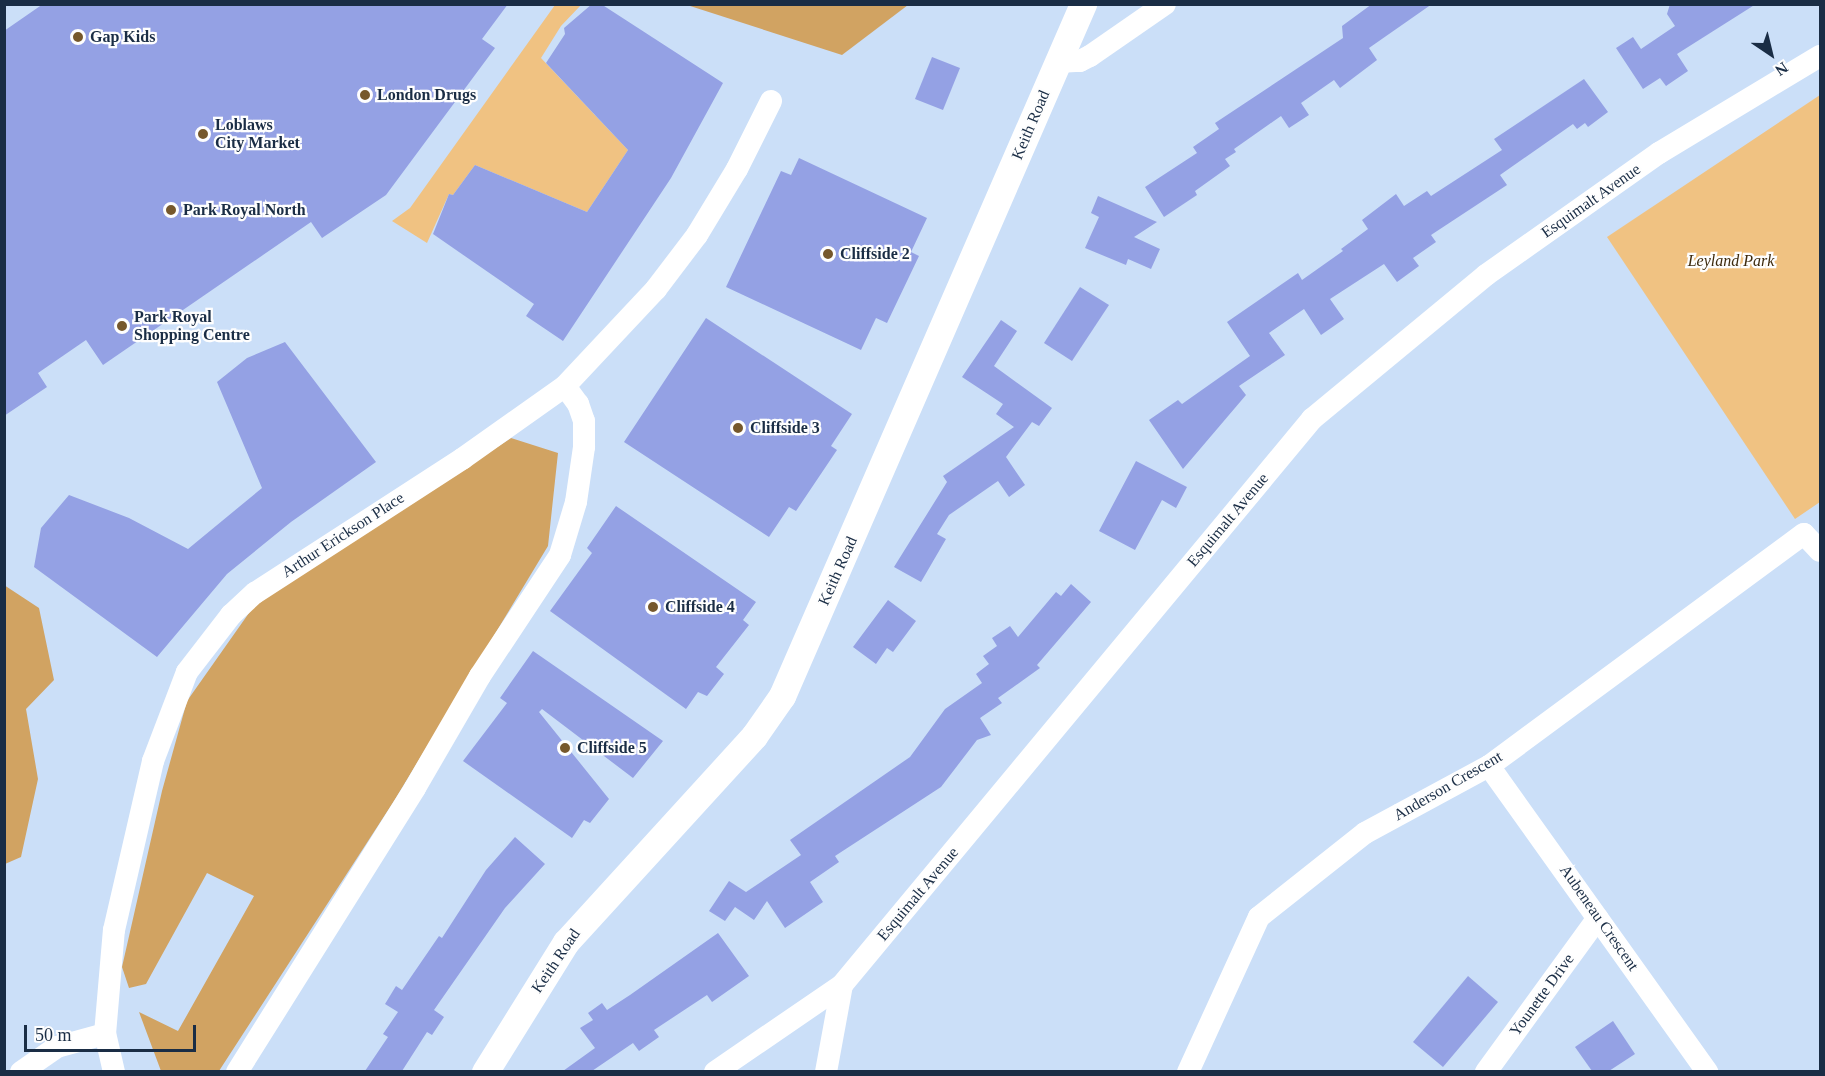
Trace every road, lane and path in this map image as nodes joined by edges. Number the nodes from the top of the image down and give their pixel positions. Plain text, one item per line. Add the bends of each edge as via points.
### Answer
1 (1083, 4) edge
2 (1165, 4) edge
3 (1821, 56) edge
4 (1058, 62) junction
5 (771, 101) dead end
6 (565, 386) junction
7 (1821, 551) edge
8 (1489, 766) junction
9 (1598, 918) junction
10 (842, 985) junction
11 (105, 1034) junction
12 (21, 1071) edge
13 (114, 1071) edge
14 (237, 1071) edge
15 (485, 1071) edge
16 (716, 1071) edge
17 (826, 1071) edge
18 (1188, 1071) edge
19 (1485, 1071) edge
20 (1707, 1071) edge

1 - 4 street, Keith Road
2 - 4 street via 1090,56 1080,61
3 - 10 street, Esquimalt Avenue via 1659,153 1486,275 1312,419
4 - 15 street, Keith Road via 782,696 754,736 566,942
5 - 6 street, Arthur Erickson Place via 737,169 697,235 656,289
6 - 11 street, Arthur Erickson Place via 462,459 255,593 207,643 187,672 153,761 114,930
6 - 14 street via 585,421 576,502 560,555 480,676 416,788
7 - 8 street, Anderson Crescent via 1804,534
8 - 9 street, Aubeneau Crescent
8 - 18 street, Anderson Crescent via 1365,833 1259,917
9 - 19 street, Younette Drive
9 - 20 street, Aubeneau Crescent
10 - 16 street, Esquimalt Avenue
10 - 17 street
11 - 12 street via 57,1047
11 - 13 street, Arthur Erickson Place

